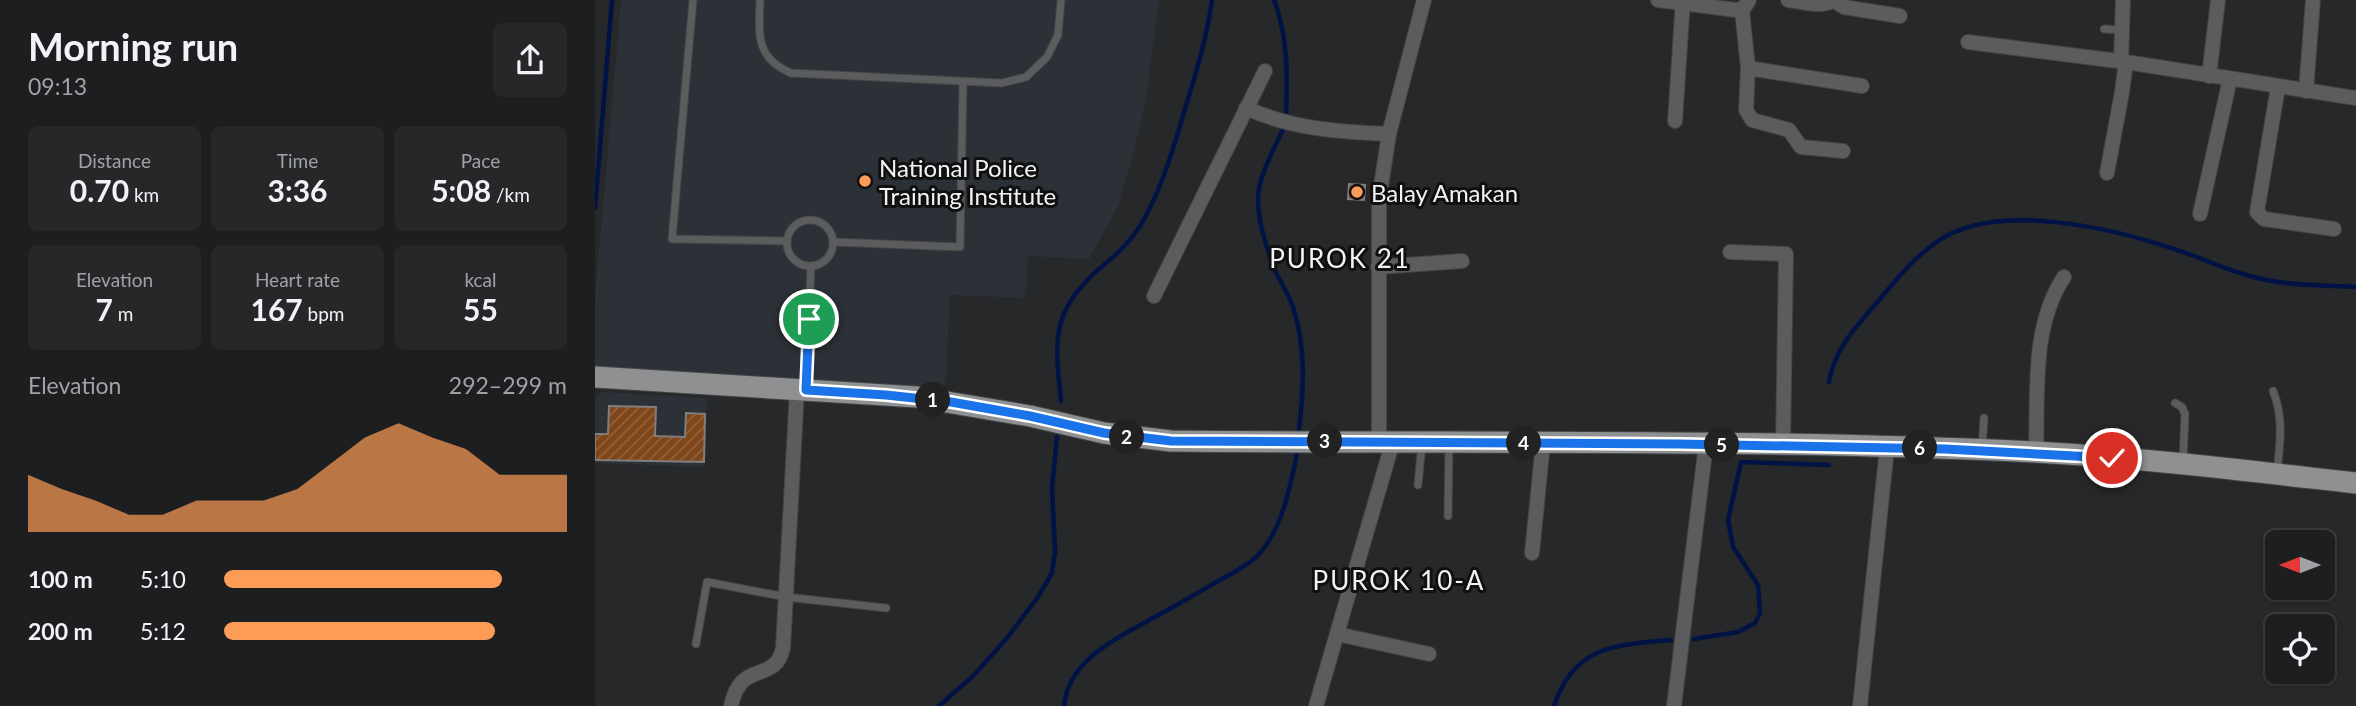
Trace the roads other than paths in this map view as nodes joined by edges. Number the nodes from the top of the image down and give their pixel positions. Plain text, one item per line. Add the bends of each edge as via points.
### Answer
1 (693, 0) edge
2 (760, 0) edge
3 (1061, 0) edge
4 (1424, 0) edge
5 (1658, 0) edge
6 (1788, 0) edge
7 (1834, 0) edge
8 (2123, 0) edge
9 (2218, 0) edge
10 (2313, 0) edge
11 (1683, 1) edge
12 (1745, 5) edge
13 (1901, 16) dead end
14 (2104, 29) dead end
15 (2123, 30) junction
16 (1968, 42) dead end
17 (2123, 62) junction
18 (1748, 68) junction
19 (1265, 71) dead end
20 (2209, 76) junction
21 (2230, 79) junction
22 (963, 82) junction
23 (1862, 86) dead end
24 (2278, 87) junction
25 (2306, 91) junction
26 (2356, 98) edge
27 (1246, 108) junction
28 (1675, 121) dead end
29 (1389, 134) junction
30 (1843, 152) dead end
31 (2106, 173) dead end
32 (2200, 214) dead end
33 (2335, 229) dead end
34 (787, 242) junction
35 (834, 242) junction
36 (1730, 253) dead end
37 (1462, 261) dead end
38 (811, 266) junction
39 (1378, 267) junction
40 (2064, 277) dead end
41 (1154, 296) dead end
42 (595, 376) edge
43 (802, 390) junction
44 (2273, 391) dead end
45 (2175, 403) dead end
46 (1984, 418) dead end
47 (1386, 441) junction
48 (1422, 442) junction
49 (1543, 443) junction
50 (1449, 444) junction
51 (1706, 444) junction
52 (1783, 446) junction
53 (1887, 448) junction
54 (1982, 450) junction
55 (2036, 452) junction
56 (2183, 464) junction
57 (2277, 474) junction
58 (2356, 483) edge
59 (1418, 485) dead end
60 (1448, 516) dead end
61 (1532, 553) dead end
62 (786, 597) junction
63 (886, 608) dead end
64 (1337, 634) junction
65 (697, 644) dead end
66 (1429, 654) dead end
67 (731, 706) edge
68 (1316, 706) edge
69 (1674, 706) edge
70 (1860, 706) edge

1 - 34 lane via 672,239
2 - 22 lane via 762,46 769,60 791,73
3 - 22 lane via 1058,35 1047,57 1026,78
4 - 29 street
5 - 11 street
6 - 7 street via 1820,4
7 - 13 street via 1844,7
8 - 15 street
9 - 20 street
10 - 25 street
11 - 12 street
11 - 28 street
12 - 18 street
14 - 15 lane
15 - 17 street
16 - 17 street
17 - 20 street
17 - 31 street
18 - 23 street
18 - 30 street via 1745,107 1752,120 1789,130 1801,147
19 - 27 street
20 - 21 street
21 - 24 street
21 - 32 street
22 - 35 lane via 960,247
24 - 25 street
24 - 33 street via 2257,212 2264,219
25 - 26 street
27 - 29 street via 1322,130
27 - 41 street
29 - 39 street via 1378,200
34 - 35 lane via 799,222 815,220 828,228
34 - 38 lane via 793,259
35 - 38 lane via 829,256
36 - 52 street via 1786,254
37 - 39 street
38 - 43 lane
39 - 47 street
40 - 55 street via 2052,296 2041,337
42 - 43 main road
43 - 47 main road via 951,402 1143,439
43 - 62 street
44 - 57 lane via 2281,419
45 - 56 lane via 2185,414
46 - 54 lane
47 - 48 main road
47 - 64 street
48 - 50 main road
48 - 59 lane
49 - 50 main road
49 - 51 main road
49 - 61 street
50 - 60 lane
51 - 52 main road
51 - 69 street
52 - 53 main road
53 - 54 main road
53 - 70 street
54 - 55 main road
55 - 56 main road
56 - 57 main road
57 - 58 main road
62 - 63 lane
62 - 65 lane via 707,582
62 - 67 street via 781,659 774,667 741,681
64 - 66 street
64 - 68 street

